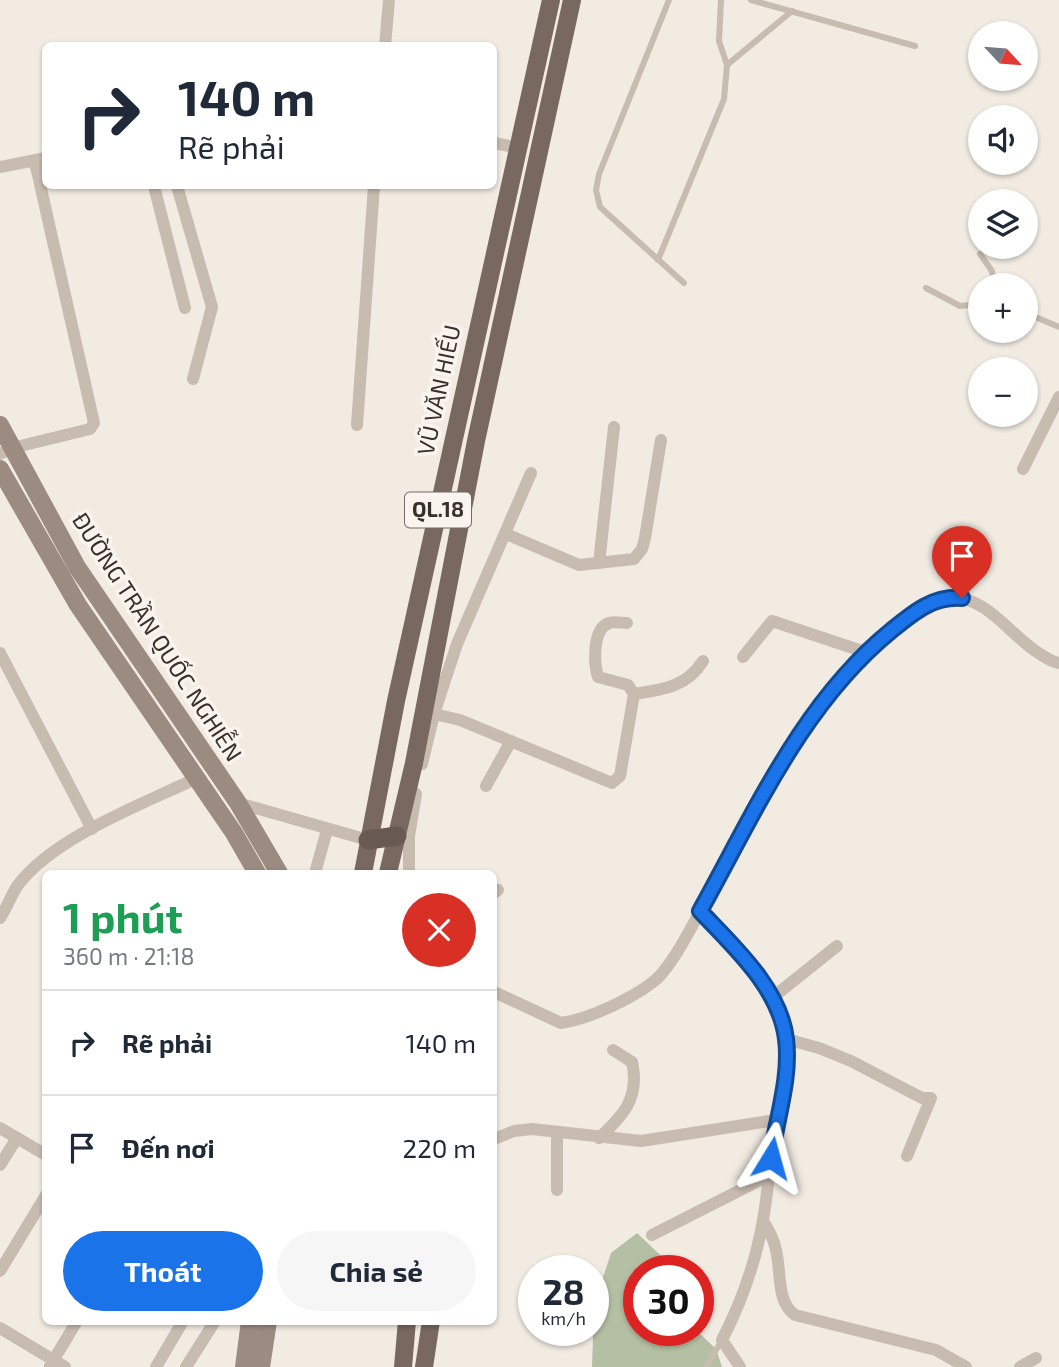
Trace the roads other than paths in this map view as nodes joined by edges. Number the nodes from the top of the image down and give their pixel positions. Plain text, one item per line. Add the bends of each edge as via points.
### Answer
1 (388, 0) edge
2 (551, 0) edge
3 (572, 0) edge
4 (669, 0) edge
5 (721, 0) edge
6 (751, 0) edge
7 (792, 11) junction
8 (385, 42) edge
9 (915, 46) dead end
10 (727, 65) junction
11 (497, 144) edge
12 (519, 148) junction
13 (40, 160) edge
14 (0, 167) edge
15 (46, 189) edge
16 (155, 189) edge
17 (178, 189) edge
18 (374, 189) edge
19 (658, 260) junction
20 (684, 283) dead end
21 (926, 288) dead end
22 (968, 305) edge
23 (185, 308) dead end
24 (1038, 318) edge
25 (1059, 327) edge
26 (193, 379) dead end
27 (1059, 397) edge
28 (0, 425) edge
29 (357, 425) dead end
30 (614, 427) dead end
31 (662, 440) dead end
32 (6, 451) edge
33 (1023, 468) dead end
34 (0, 469) edge
35 (531, 472) dead end
36 (506, 534) junction
37 (599, 562) junction
38 (627, 623) dead end
39 (865, 652) junction
40 (0, 653) edge
41 (743, 657) dead end
42 (703, 661) dead end
43 (1059, 663) edge
44 (634, 694) junction
45 (435, 714) junction
46 (511, 741) junction
47 (418, 764) junction
48 (197, 778) junction
49 (486, 786) dead end
50 (237, 803) junction
51 (92, 829) junction
52 (327, 830) junction
53 (397, 836) junction
54 (368, 839) junction
55 (255, 870) edge
56 (277, 870) edge
57 (316, 870) edge
58 (363, 870) edge
59 (389, 870) edge
60 (409, 870) edge
61 (700, 911) junction
62 (0, 918) edge
63 (837, 946) dead end
64 (497, 993) edge
65 (772, 998) junction
66 (786, 1039) junction
67 (613, 1050) dead end
68 (776, 1120) junction
69 (0, 1128) edge
70 (556, 1133) junction
71 (17, 1138) junction
72 (497, 1138) edge
73 (599, 1138) junction
74 (42, 1153) edge
75 (907, 1156) dead end
76 (0, 1166) edge
77 (768, 1176) junction
78 (557, 1191) dead end
79 (42, 1202) edge
80 (763, 1221) junction
81 (652, 1235) dead end
82 (0, 1271) edge
83 (75, 1325) edge
84 (181, 1325) edge
85 (212, 1325) edge
86 (249, 1325) edge
87 (267, 1325) edge
88 (407, 1325) edge
89 (430, 1325) edge
90 (0, 1328) edge
91 (722, 1340) junction
92 (1035, 1358) dead end
93 (56, 1365) edge
94 (156, 1367) edge
95 (186, 1367) edge
96 (244, 1367) edge
97 (261, 1367) edge
98 (403, 1367) edge
99 (424, 1367) edge
100 (706, 1367) edge
101 (740, 1367) edge
102 (966, 1367) edge
103 (1020, 1367) edge

1 - 8 street
2 - 12 main road, VŨ VĂN HIẾU / QL.18
3 - 47 main road, VŨ VĂN HIẾU / QL.18 via 471,468
4 - 19 lane via 598,174 596,190 600,208
5 - 10 lane via 719,41
6 - 7 lane
7 - 9 lane
7 - 10 lane
10 - 19 lane via 724,99
11 - 12 street
12 - 54 main road, VŨ VĂN HIẾU / QL.18
13 - 14 street
15 - 32 street via 93,427
16 - 23 street
17 - 26 street via 212,306
18 - 29 street
19 - 20 lane
21 - 22 lane via 960,306
24 - 25 lane
27 - 33 street
28 - 32 main road, ĐƯỜNG TRẦN QUỐC NGHIỄN
30 - 37 street
31 - 37 street via 642,550 635,558
32 - 50 main road, ĐƯỜNG TRẦN QUỐC NGHIỄN via 89,586
34 - 48 main road, ĐƯỜNG TRẦN QUỐC NGHIỄN via 78,606
35 - 36 street
36 - 37 street via 579,565
36 - 45 street via 457,644
38 - 44 street via 609,623 603,628 596,670 598,677 628,685
39 - 41 street via 772,621
39 - 43 street via 924,605 945,597 962,598 989,609 1023,643
39 - 61 street via 792,744
40 - 51 street
42 - 44 street via 691,677 675,686
44 - 46 street via 620,776 612,783
45 - 46 street
45 - 47 street
46 - 49 street
47 - 53 main road, VŨ VĂN HIẾU / QL.18
47 - 60 street
48 - 51 street
48 - 55 main road, ĐƯỜNG TRẦN QUỐC NGHIỄN
50 - 52 street
50 - 56 main road, ĐƯỜNG TRẦN QUỐC NGHIỄN
51 - 62 street via 38,863 17,886
52 - 54 street
52 - 57 street
53 - 54 highway
53 - 59 main road, VŨ VĂN HIẾU / QL.18
54 - 58 main road, VŨ VĂN HIẾU / QL.18
61 - 64 street via 654,982 599,1012 561,1023
61 - 65 street via 754,968
63 - 65 street
65 - 66 street
66 - 68 street via 785,1083
66 - 75 street via 819,1048 922,1098 931,1098
67 - 73 street via 632,1062 633,1084 620,1120
68 - 73 street via 642,1141
68 - 77 street
69 - 71 street
70 - 72 street via 523,1129
70 - 73 street
70 - 78 street
71 - 74 street
71 - 76 street
77 - 80 street
77 - 81 street
79 - 82 street
80 - 91 street via 747,1280
80 - 102 street via 776,1249 789,1310 795,1315 936,1350
83 - 93 street
84 - 94 street
85 - 95 street
86 - 96 main road
87 - 97 main road
88 - 98 main road
89 - 99 main road
90 - 93 street
91 - 100 lane
91 - 101 street
92 - 103 street

